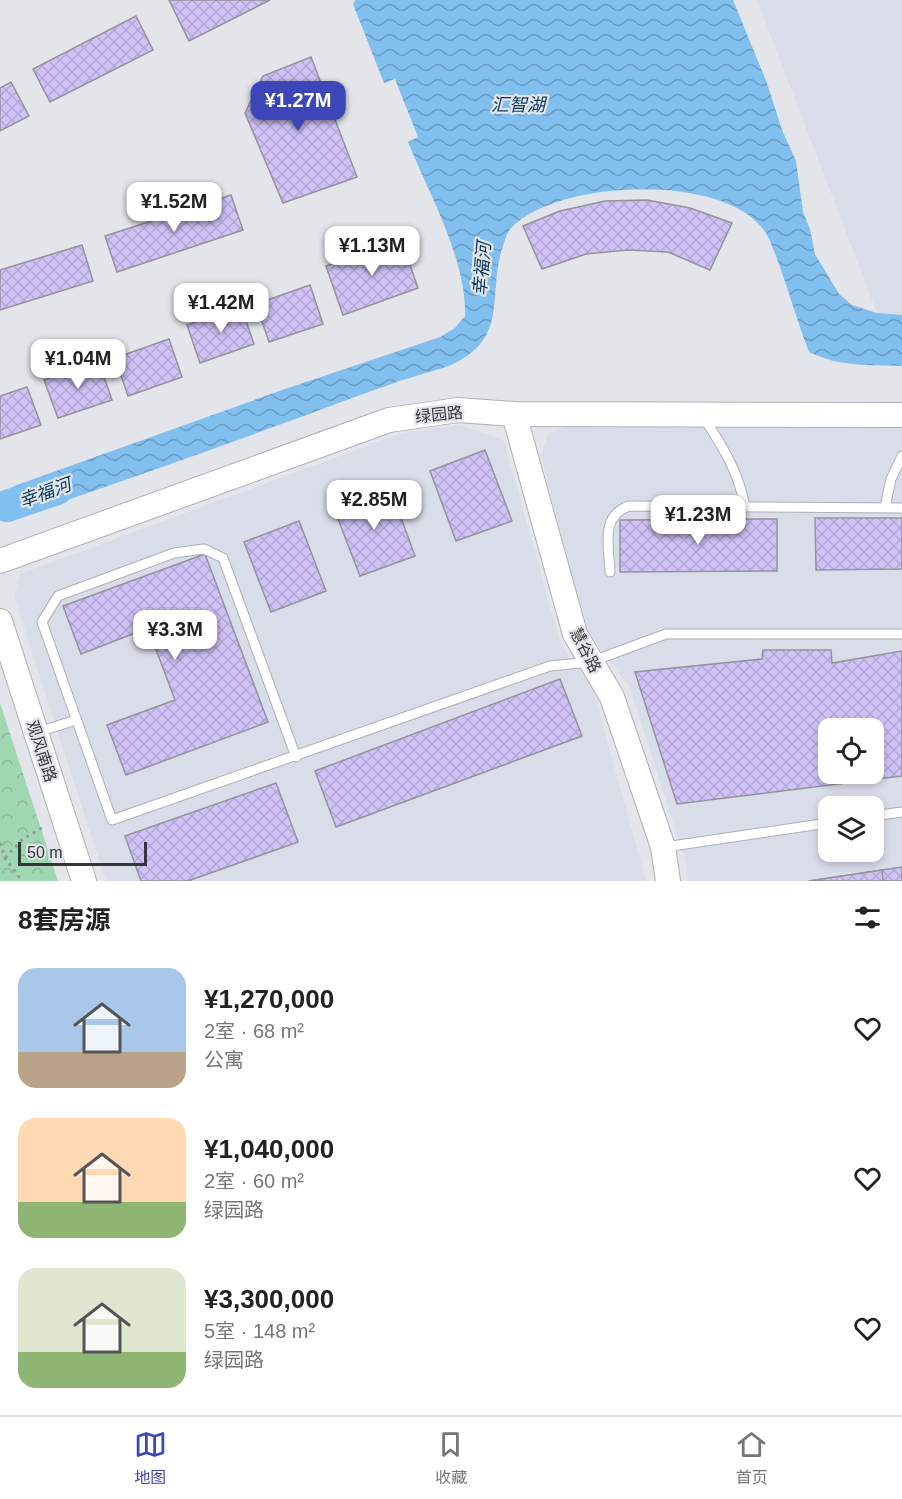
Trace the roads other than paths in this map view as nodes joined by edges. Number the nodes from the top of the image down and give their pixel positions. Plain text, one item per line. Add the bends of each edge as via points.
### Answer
1 (514, 414) junction
2 (902, 415) edge
3 (703, 416) junction
4 (902, 456) edge
5 (744, 507) junction
6 (885, 507) junction
7 (902, 508) edge
8 (0, 561) edge
9 (610, 572) dead end
10 (0, 621) edge
11 (902, 634) edge
12 (590, 662) junction
13 (76, 720) junction
14 (36, 733) junction
15 (296, 757) junction
16 (902, 812) edge
17 (884, 814) edge
18 (818, 824) edge
19 (663, 847) junction
20 (84, 881) edge
21 (668, 881) edge

1 - 3 street, 绿园路
1 - 8 street, 绿园路 via 458,410 389,420
1 - 12 street, 慧谷路 via 574,634
2 - 3 street, 绿园路
3 - 5 lane via 740,482
4 - 6 lane via 891,479
5 - 6 lane
5 - 9 lane via 629,506 617,510 609,521
6 - 7 lane
10 - 14 street, 观风南路
11 - 12 lane via 666,634
12 - 15 lane via 550,666
12 - 19 street, 慧谷路 via 612,697
13 - 14 lane
13 - 15 lane via 112,820
13 - 15 lane via 42,622 58,596 174,553 204,549 223,558
14 - 20 street, 观风南路
16 - 17 lane
18 - 19 lane
19 - 21 street, 慧谷路

